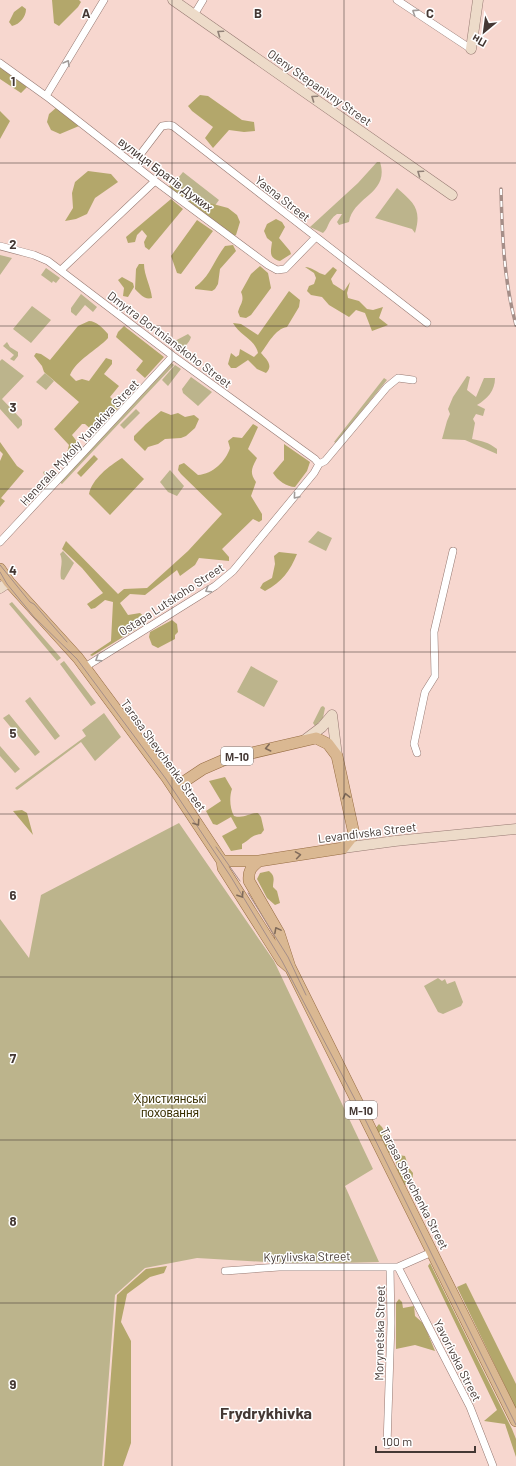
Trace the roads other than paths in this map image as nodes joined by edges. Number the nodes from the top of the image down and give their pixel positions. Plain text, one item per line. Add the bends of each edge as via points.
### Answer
1 (104, 0) edge
2 (173, 0) edge
3 (203, 0) edge
4 (397, 0) edge
5 (478, 0) edge
6 (194, 15) junction
7 (472, 49) joint
8 (0, 63) edge
9 (46, 96) junction
10 (133, 164) junction
11 (155, 181) junction
12 (452, 195) dead end
13 (316, 237) junction
14 (0, 246) edge
15 (61, 270) junction
16 (427, 323) dead end
17 (173, 356) junction
18 (413, 380) dead end
19 (319, 464) junction
20 (0, 542) edge
21 (453, 552) dead end
22 (0, 569) edge
23 (4, 585) edge
24 (85, 667) junction
25 (306, 739) junction
26 (416, 753) dead end
27 (337, 756) junction
28 (176, 790) junction
29 (516, 829) edge
30 (354, 834) junction
31 (373, 843) junction
32 (343, 848) junction
33 (222, 861) junction
34 (259, 861) junction
35 (290, 967) junction
36 (432, 1252) junction
37 (394, 1267) junction
38 (225, 1271) dead end
39 (516, 1421) edge
40 (387, 1445) dead end
41 (493, 1466) edge

9 -> 1 street
2 - 6 street, Oleny Stepanivny Street
3 - 6 street
7 -> 4 street
5 - 7 street
12 -> 6 street, Oleny Stepanivny Street
8 - 9 street, вулиця Братів Дужих
9 - 10 street, вулиця Братів Дужих
10 - 11 street, вулиця Братів Дужих
10 - 13 street, Yasna Street via 162,126 169,124
11 - 13 street, вулиця Братів Дужих via 278,270 285,269 296,260
11 - 15 street
13 - 16 street, Yasna Street
14 - 15 street, Dmytra Bortnianskoho Street via 34,254
15 - 17 street, Dmytra Bortnianskoho Street
17 - 19 street, Dmytra Bortnianskoho Street
17 - 20 street, Henerala Mykoly Yunakiva Street
18 - 19 street, Ostapa Lutskoho Street via 398,378 387,387 325,461
19 -> 24 street, Ostapa Lutskoho Street via 314,474 233,572 215,586
21 - 26 street via 434,632 435,676 425,692 414,744
22 - 23 main road, Tarasa Shevchenka Street / М-10
23 - 24 main road, Tarasa Shevchenka Street / М-10
24 - 28 main road, Tarasa Shevchenka Street / М-10
25 - 27 main road, М-10 via 322,739
25 - 27 street via 322,727 332,715
25 -> 28 main road, М-10 via 226,759 203,769
30 -> 27 main road, М-10
28 -> 33 main road, Tarasa Shevchenka Street / М-10
29 - 31 street, Levandivska Street
30 - 31 street via 363,841
30 - 32 main road
31 - 32 street, Levandivska Street
34 -> 32 main road, Levandivska Street
33 - 34 main road, Levandivska Street
33 -> 35 main road, Tarasa Shevchenka Street / М-10 via 223,868 278,954
35 -> 34 main road, Tarasa Shevchenka Street / М-10 via 280,933 249,881 248,873
35 - 36 main road, Tarasa Shevchenka Street / М-10
36 - 37 street
36 - 39 main road, Tarasa Shevchenka Street / М-10
37 - 38 street, Kyrylivska Street via 279,1267
37 - 40 street, Morynetska Street
37 - 41 street, Yavorivska Street via 470,1407

